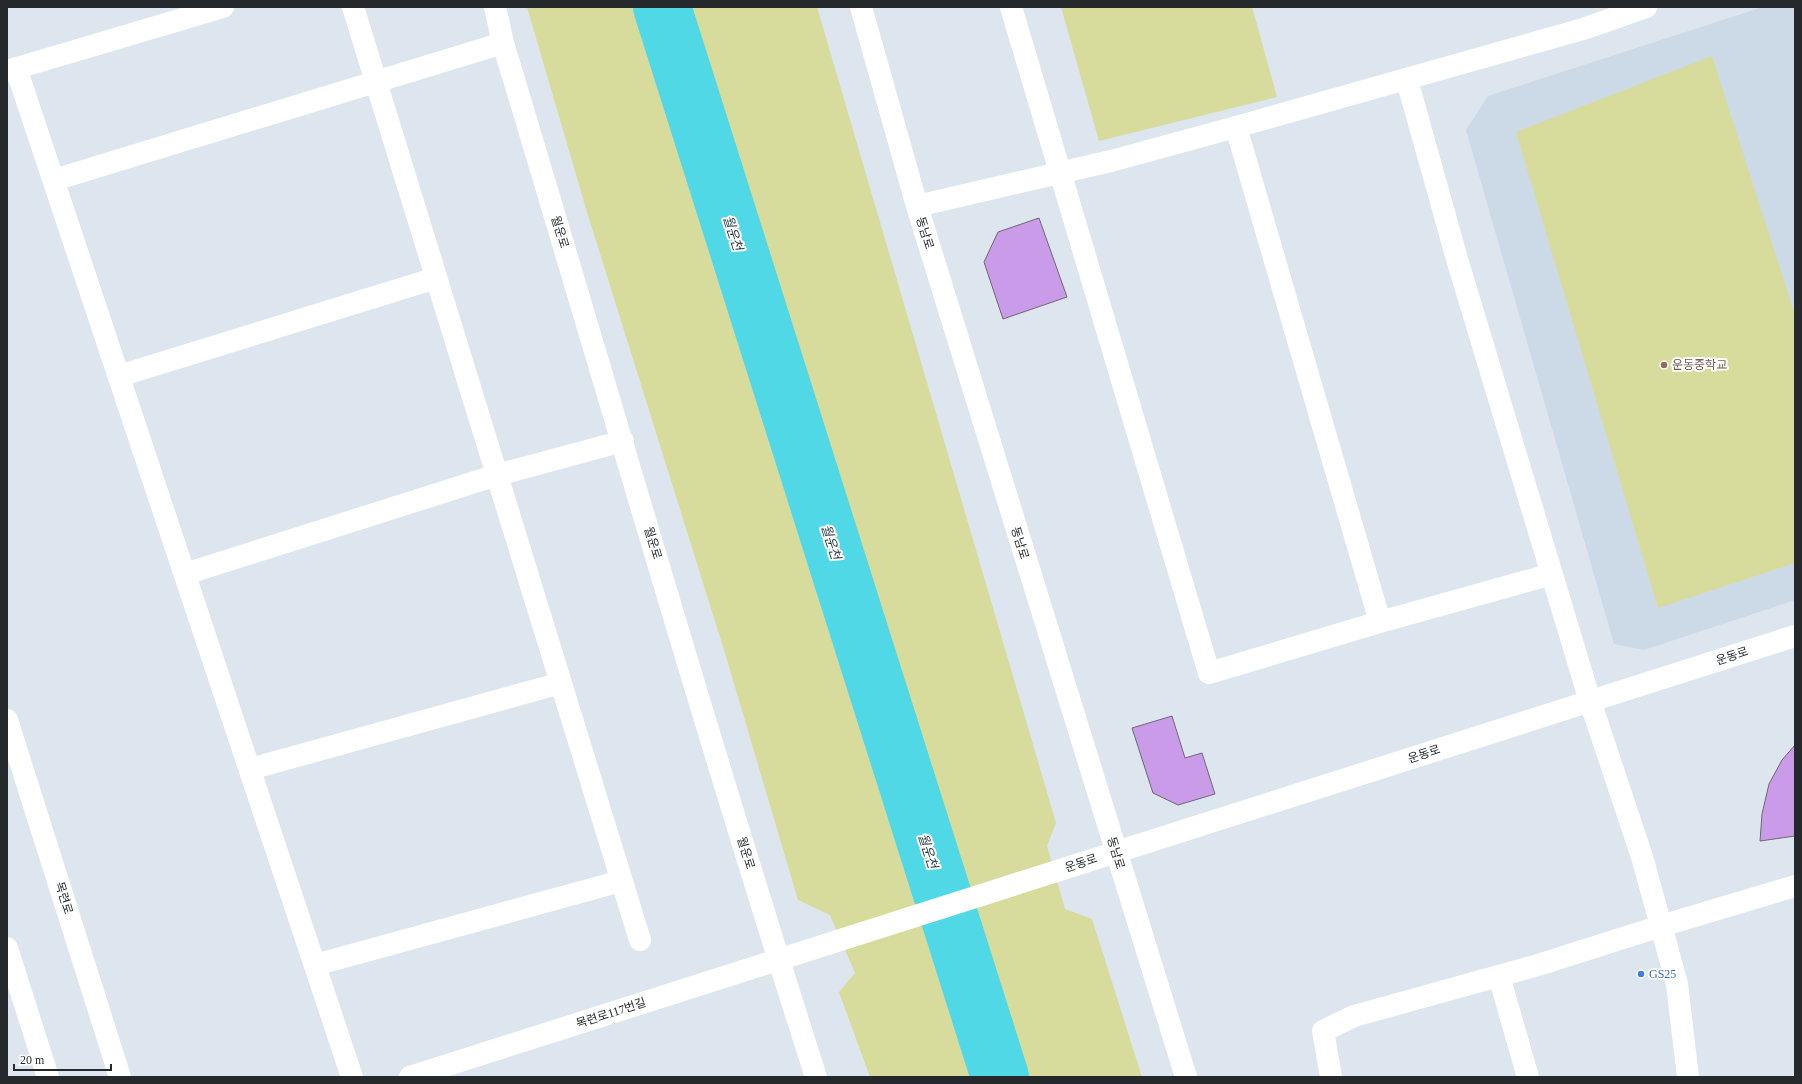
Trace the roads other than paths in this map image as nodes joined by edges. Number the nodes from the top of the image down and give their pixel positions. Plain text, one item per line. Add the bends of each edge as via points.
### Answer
1 (224, 7) edge
2 (353, 7) edge
3 (495, 7) edge
4 (861, 7) edge
5 (1011, 7) edge
6 (1646, 7) edge
7 (503, 43) junction
8 (12, 70) edge
9 (1407, 80) junction
10 (376, 82) junction
11 (1236, 127) junction
12 (1060, 173) junction
13 (54, 180) junction
14 (917, 206) junction
15 (436, 278) junction
16 (119, 376) junction
17 (623, 442) junction
18 (496, 475) junction
19 (185, 574) junction
20 (1552, 574) junction
21 (1380, 622) junction
22 (1795, 636) edge
23 (561, 683) junction
24 (1590, 701) junction
25 (7, 720) edge
26 (250, 769) junction
27 (1116, 852) junction
28 (621, 881) junction
29 (1795, 886) edge
30 (1661, 926) junction
31 (640, 940) dead end
32 (7, 948) edge
33 (811, 949) joint
34 (778, 960) junction
35 (315, 965) junction
36 (1499, 976) junction
37 (48, 1077) edge
38 (120, 1077) edge
39 (352, 1077) edge
40 (410, 1077) edge
41 (816, 1077) edge
42 (1186, 1077) edge
43 (1331, 1077) edge
44 (1528, 1077) edge
45 (1688, 1077) edge

1 - 8 street
2 - 10 street
3 - 7 street, 월운로
4 - 14 street, 동남로
5 - 12 street
6 - 9 street
7 - 10 street
7 - 17 street, 월운로
8 - 13 street
9 - 11 street
9 - 20 street
10 - 13 street
10 - 15 street
11 - 12 street
11 - 21 street
12 - 14 street
12 - 21 street via 1209,673
13 - 16 street
14 - 27 street, 동남로
15 - 16 street
15 - 18 street
16 - 19 street
17 - 18 street
17 - 34 street, 월운로
18 - 19 street
18 - 23 street
19 - 26 street
20 - 21 street
20 - 24 street
22 - 24 street, 운동로
23 - 26 street
23 - 28 street
24 - 27 street, 운동로
24 - 30 street via 1642,857
25 - 38 street, 목련로
26 - 35 street
27 - 33 street, 운동로
27 - 42 street, 동남로
28 - 31 street
28 - 35 street
29 - 30 street
30 - 36 street
30 - 45 street via 1677,984
32 - 37 street
33 - 34 street, 목련로117번길
34 - 40 street, 목련로117번길
34 - 41 street, 월운로
35 - 39 street
36 - 43 street via 1354,1016 1323,1031
36 - 44 street

